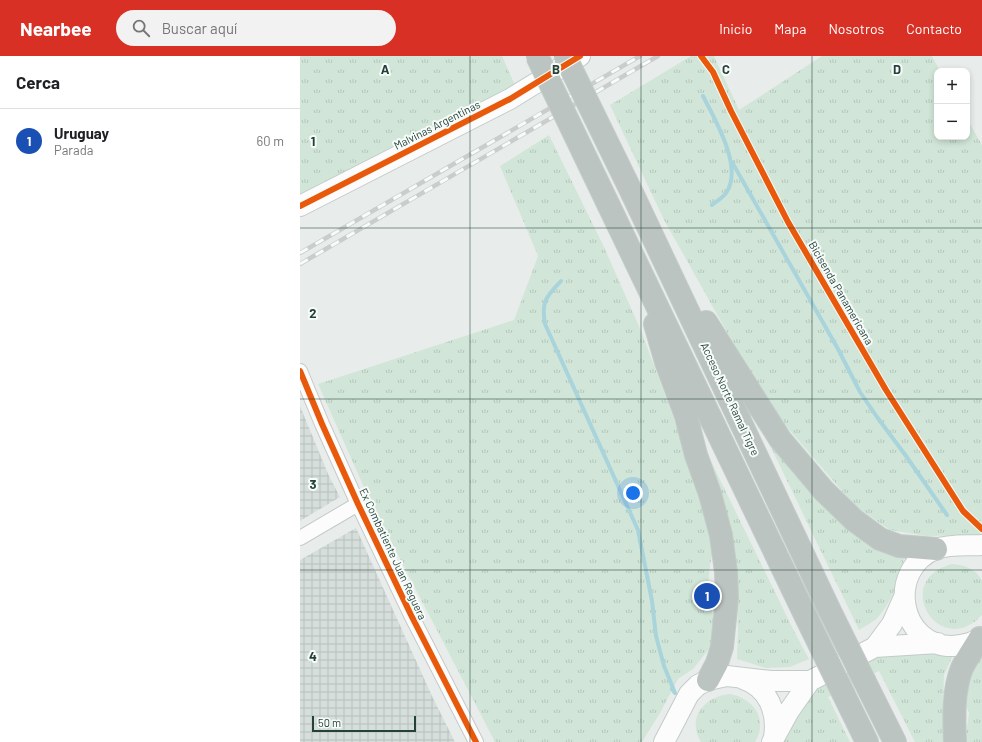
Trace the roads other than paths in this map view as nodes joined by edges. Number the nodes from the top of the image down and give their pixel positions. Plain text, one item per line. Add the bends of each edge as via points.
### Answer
1 (537, 56) edge
2 (564, 56) edge
3 (580, 56) edge
4 (300, 206) edge
5 (659, 248) junction
6 (636, 260) junction
7 (300, 371) edge
8 (358, 504) junction
9 (300, 538) edge
10 (982, 545) edge
11 (959, 546) junction
12 (936, 550) junction
13 (982, 555) edge
14 (904, 597) junction
15 (981, 638) edge
16 (938, 643) junction
17 (875, 647) junction
18 (737, 677) junction
19 (708, 680) junction
20 (810, 681) junction
21 (679, 715) junction
22 (476, 742) edge
23 (664, 742) edge
24 (681, 742) edge
25 (772, 742) edge
26 (867, 742) edge
27 (895, 742) edge
28 (955, 742) edge

1 - 6 highway, bridge
2 - 5 highway, Acceso Norte Ramal Tigre, bridge
3 - 4 main road, Malvinas Argentinas via 510,99
5 - 12 highway via 780,439 824,491 854,520 880,539 899,546
5 - 27 highway, Acceso Norte Ramal Tigre, bridge via 828,607
6 - 19 highway via 721,535 727,598 722,647
6 - 26 highway, bridge
7 - 8 street, Ex Combatiente Juan Reguera
8 - 9 street
8 - 22 street, Ex Combatiente Juan Reguera
10 - 11 main road
11 - 12 main road
11 - 13 main road
12 - 14 main road via 919,560 912,568 904,587
14 - 16 main road via 908,617 920,633
14 - 17 main road via 892,624
15 - 16 main road via 960,645
15 - 28 highway via 962,668 954,710
16 - 17 main road
17 - 20 main road
18 - 19 main road via 727,676
18 - 20 main road via 772,681
18 - 25 main road via 755,685 768,699 775,718
19 - 21 main road via 689,694
20 - 25 main road
21 - 23 main road
21 - 24 main road

